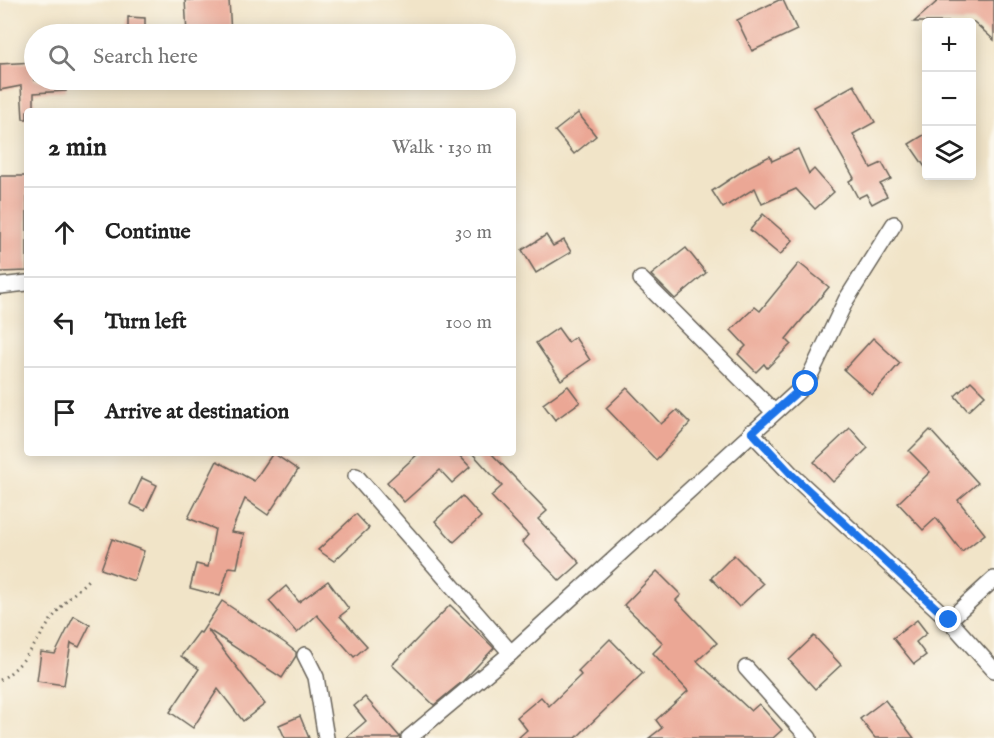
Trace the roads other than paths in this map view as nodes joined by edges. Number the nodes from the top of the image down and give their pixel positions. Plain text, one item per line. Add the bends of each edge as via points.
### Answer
1 (894, 224) dead end
2 (641, 279) dead end
3 (24, 283) edge
4 (0, 286) edge
5 (774, 412) junction
6 (752, 432) junction
7 (356, 476) dead end
8 (994, 579) edge
9 (949, 620) junction
10 (511, 653) junction
11 (305, 655) dead end
12 (746, 668) dead end
13 (994, 670) edge
14 (326, 738) edge
15 (409, 738) edge
16 (809, 738) edge

1 - 5 street via 846,300 806,384
2 - 5 street
3 - 4 street
5 - 6 street
6 - 9 street via 793,476
6 - 10 street
7 - 10 street
8 - 9 street
9 - 13 street
10 - 15 street
11 - 14 street via 316,677
12 - 16 street

